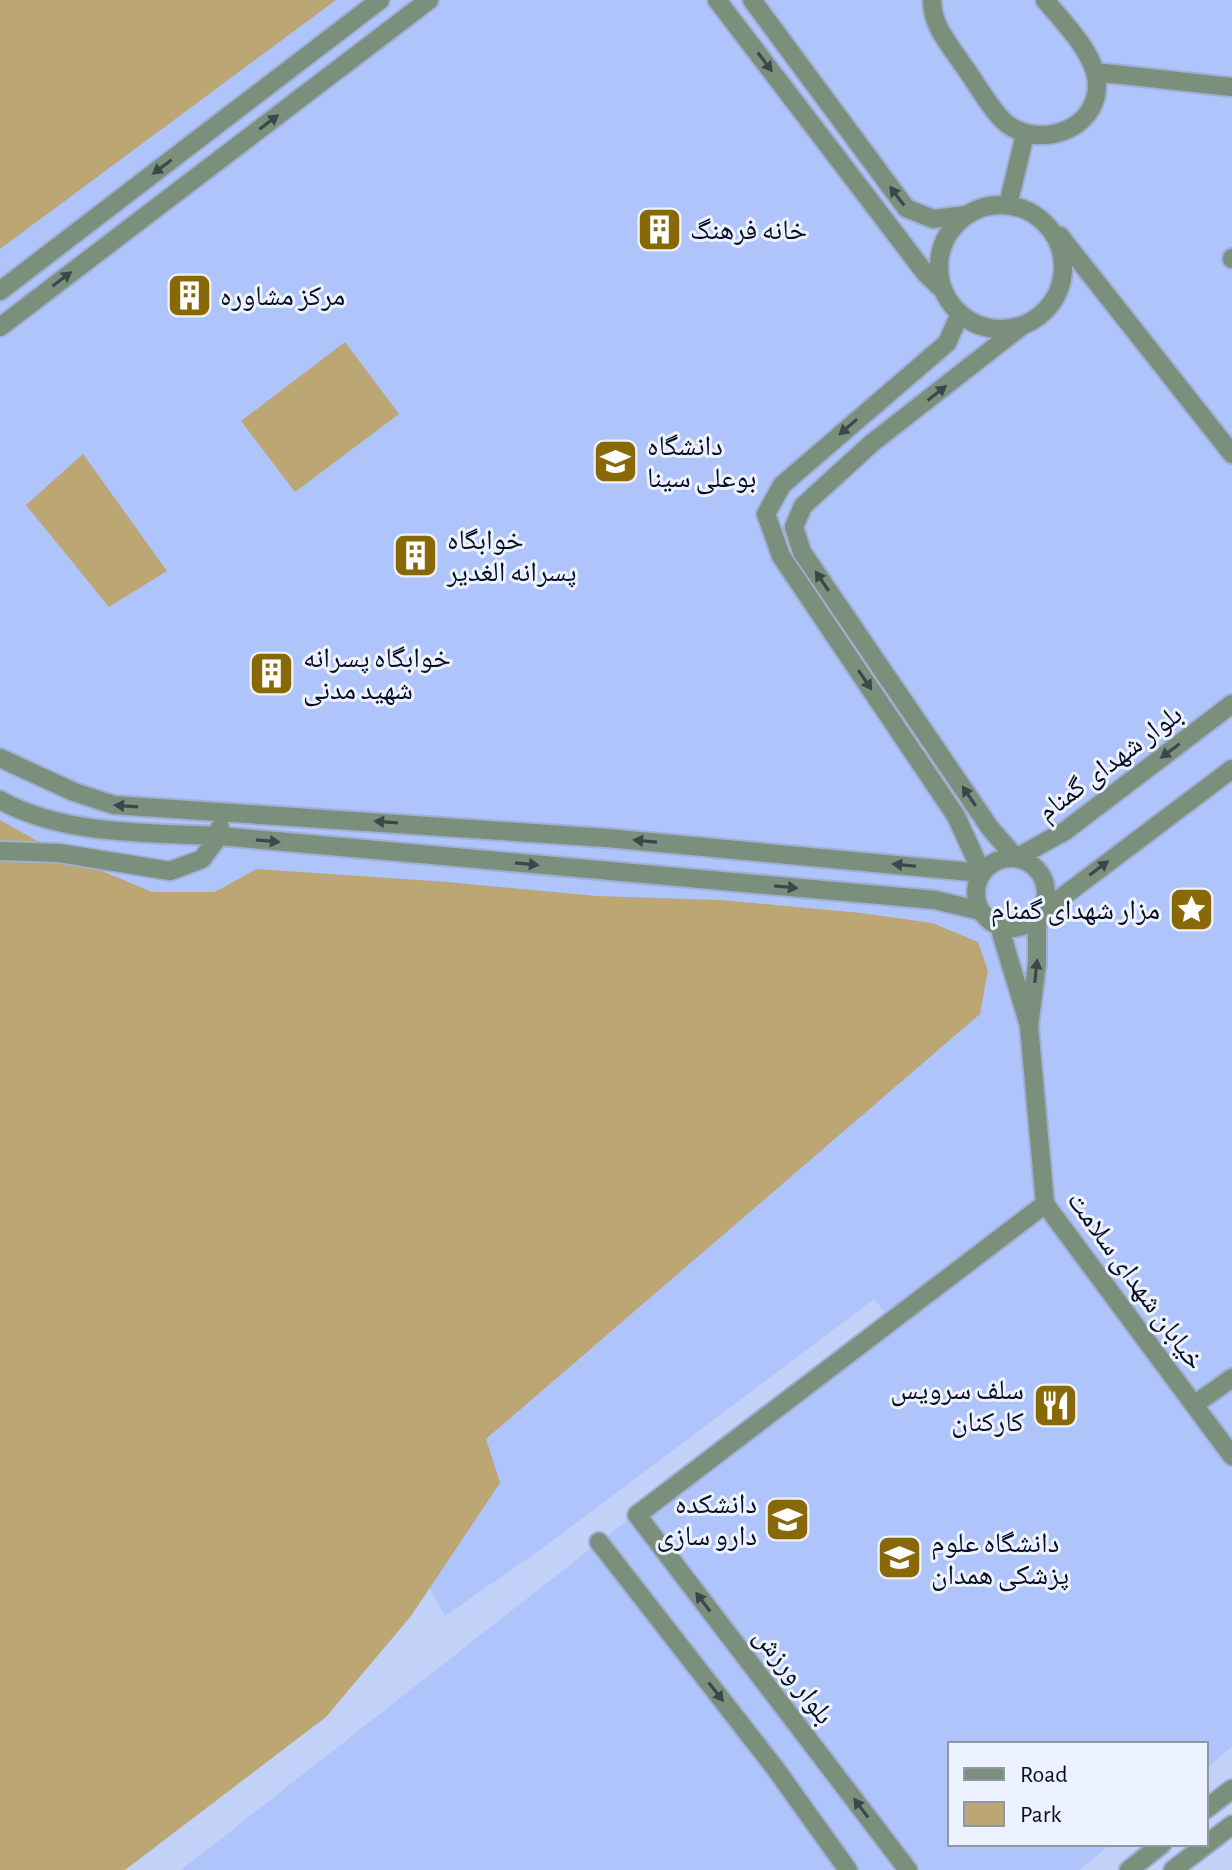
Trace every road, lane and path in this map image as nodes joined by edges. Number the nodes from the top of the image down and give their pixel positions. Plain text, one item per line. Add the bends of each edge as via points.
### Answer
1 (380, 0) edge
2 (429, 0) edge
3 (717, 0) edge
4 (752, 0) edge
5 (932, 0) edge
6 (1045, 0) edge
7 (1095, 72) junction
8 (1232, 87) edge
9 (1025, 134) junction
10 (1008, 205) junction
11 (967, 215) junction
12 (1046, 224) junction
13 (0, 291) edge
14 (944, 292) junction
15 (960, 314) junction
16 (1023, 325) junction
17 (0, 327) edge
18 (1232, 454) edge
19 (1232, 704) edge
20 (0, 758) edge
21 (1232, 769) edge
22 (0, 800) edge
23 (222, 812) junction
24 (219, 836) junction
25 (0, 851) edge
26 (1016, 858) junction
27 (982, 873) junction
28 (981, 911) junction
29 (1037, 916) junction
30 (999, 926) junction
31 (1029, 1026) junction
32 (1045, 1204) junction
33 (1232, 1378) edge
34 (1194, 1405) junction
35 (1232, 1456) edge
36 (599, 1542) dead end
37 (1232, 1789) edge
38 (1208, 1807) edge
39 (1232, 1825) edge
40 (1208, 1843) edge
41 (1159, 1846) edge
42 (1204, 1846) edge
43 (848, 1870) edge
44 (908, 1870) edge
45 (1129, 1870) edge
46 (1173, 1870) edge

1 -> 13 street
17 -> 2 street
3 -> 14 street
11 -> 4 street via 933,219 906,208
5 - 9 street via 939,31 1005,123
6 - 7 street via 1084,49
7 - 8 street
7 - 9 street via 1094,102 1079,122 1047,137
9 - 10 street
10 - 11 street
10 - 12 street
11 - 14 street via 951,230 942,249
12 - 16 street via 1063,260 1062,280 1048,307
12 - 18 street
14 - 15 street
15 - 16 street via 990,328
15 -> 27 street via 947,343 782,485 766,514 781,556 956,816
26 -> 16 street via 990,828 802,552 794,527 803,506 872,443
19 -> 26 street, بلوار شهدای گمنام via 1065,831
23 -> 20 street via 114,805
29 -> 21 street
22 - 24 street via 101,831
23 - 24 street
27 -> 23 street via 607,838
24 - 25 street via 202,859 170,871 59,853
24 -> 28 street via 935,900
26 - 27 street via 996,861
26 - 29 street via 1035,867 1045,886
27 - 28 street via 975,892
28 - 30 street
29 - 30 street via 1019,927
31 -> 29 street, خیابان شهدای سلامت
30 - 31 street, خیابان شهدای سلامت
31 - 32 street, خیابان شهدای سلامت
32 - 34 street, خیابان شهدای سلامت
44 -> 32 street, بلوار ورزش via 637,1515
33 - 34 street
34 - 35 street, خیابان شهدای سلامت
36 -> 43 street
37 - 38 street
39 - 40 street
41 - 45 street
42 - 46 street

